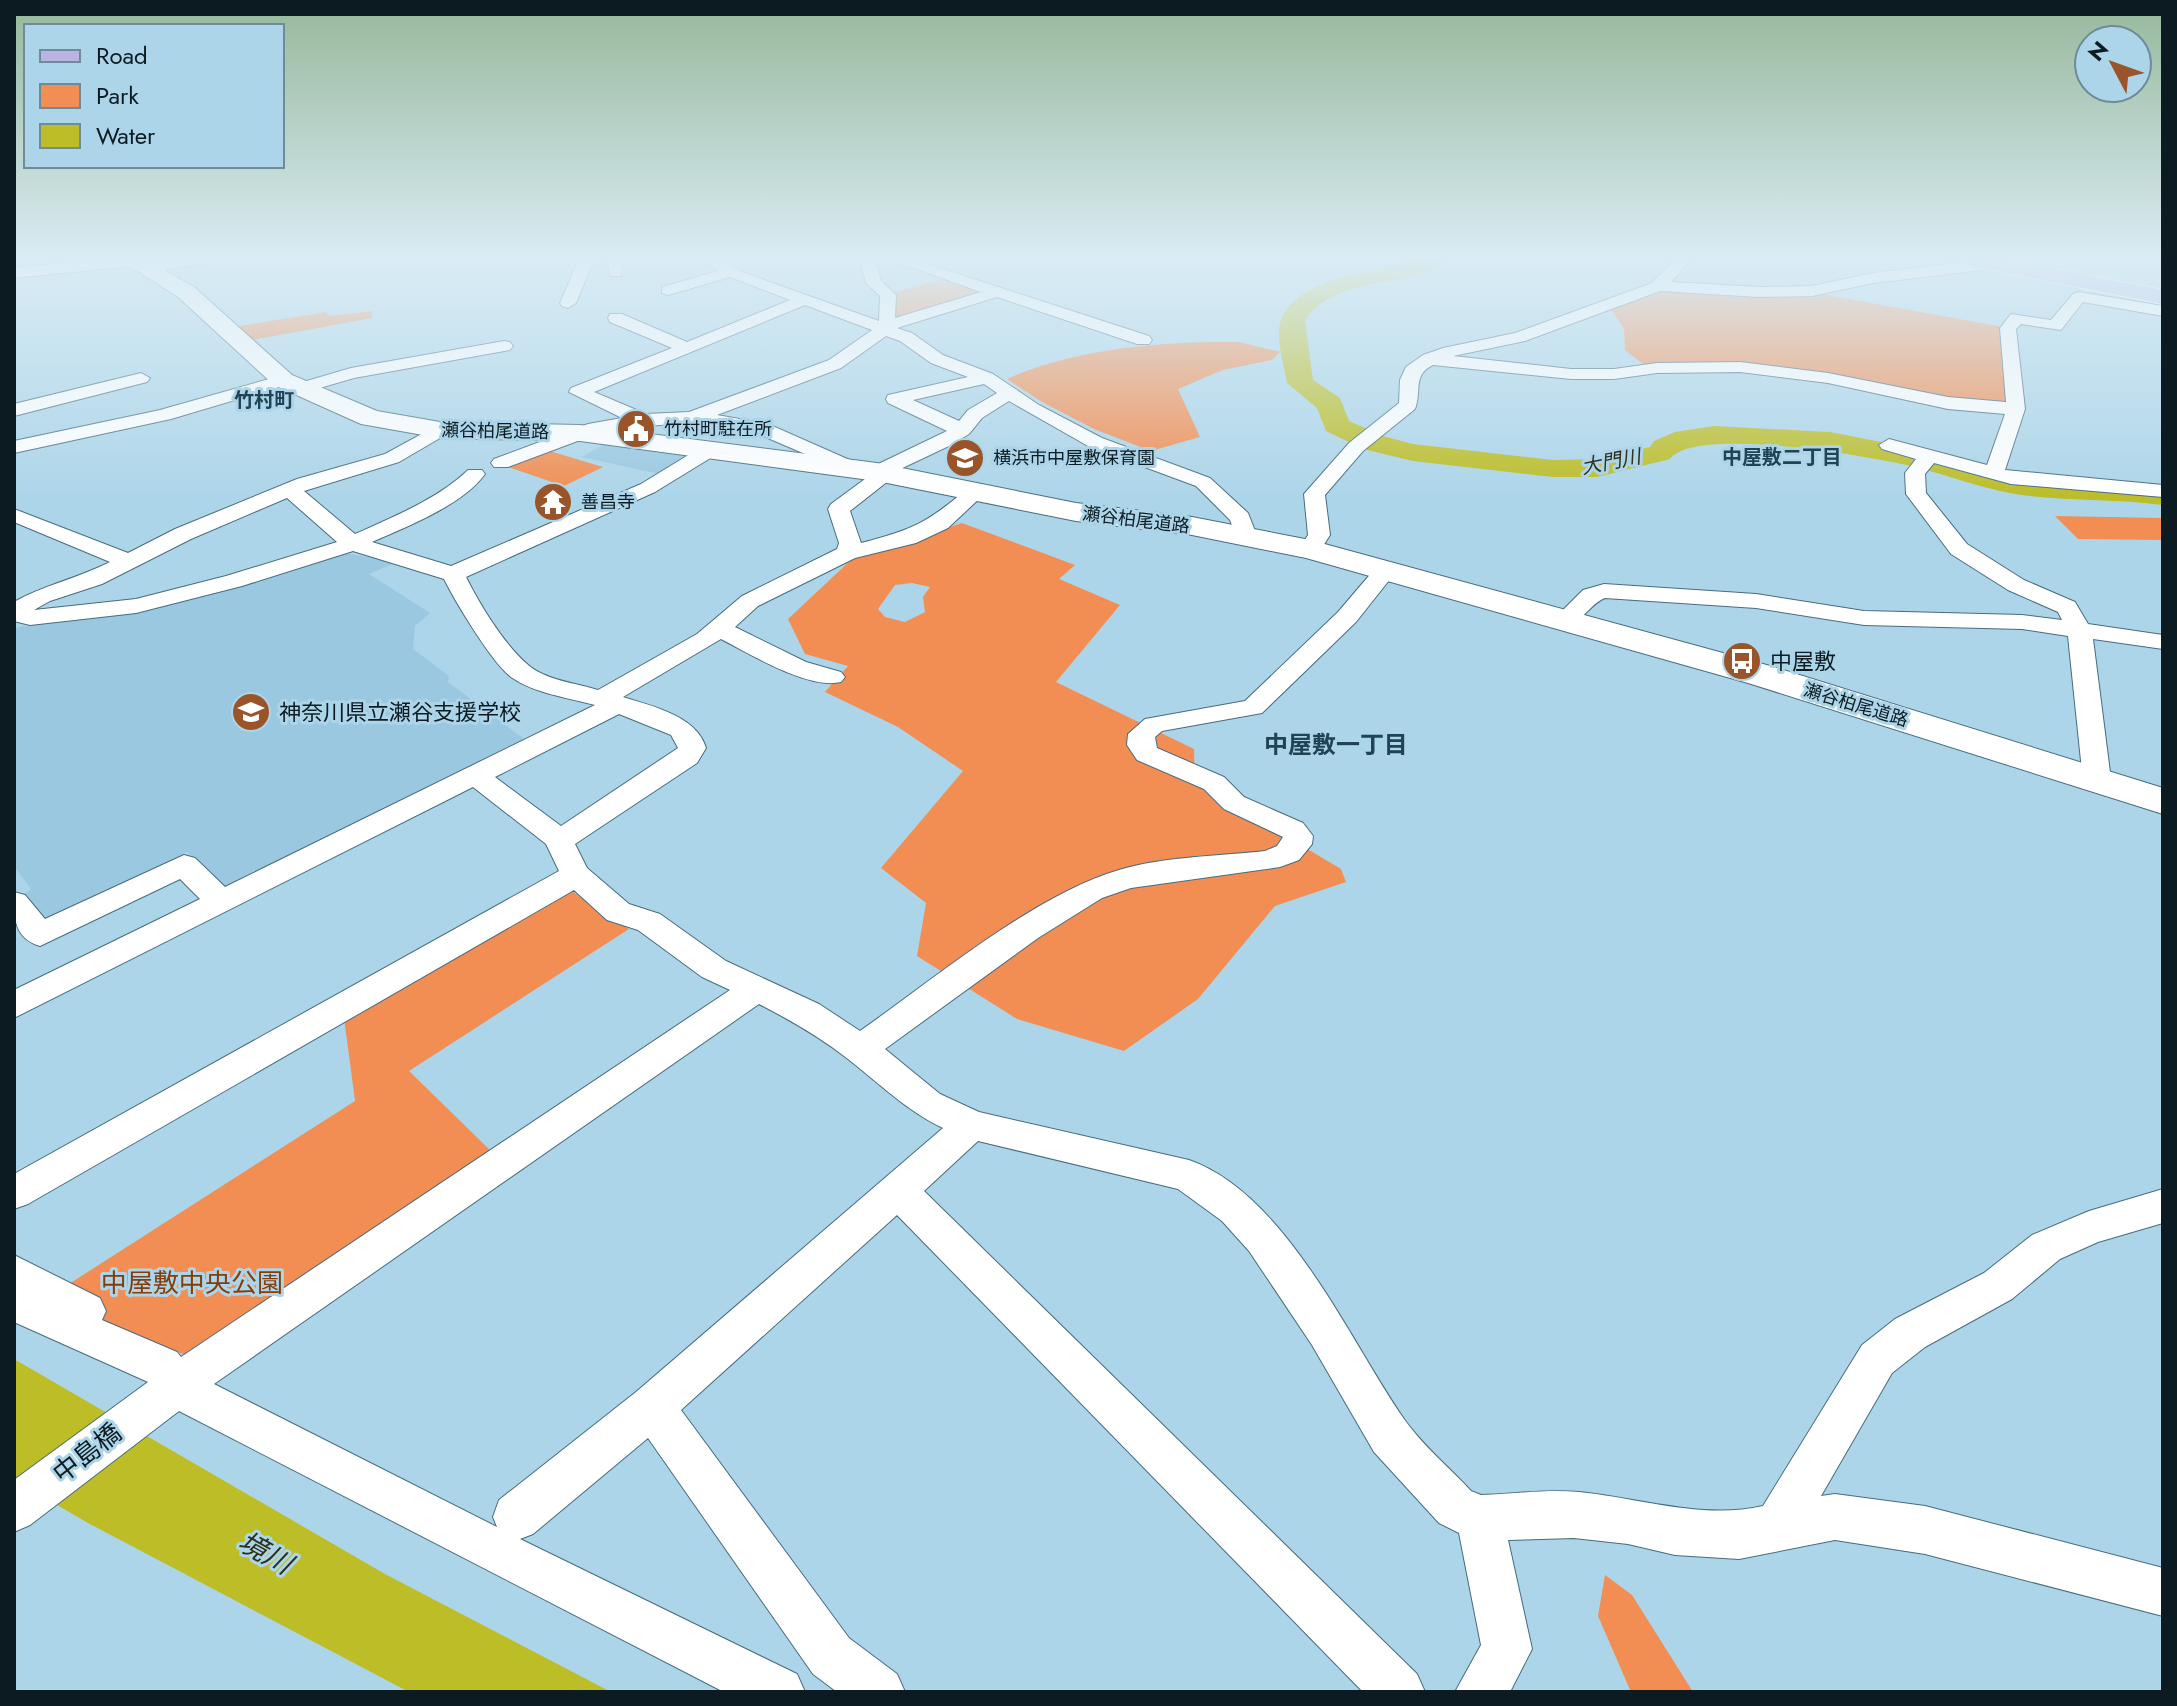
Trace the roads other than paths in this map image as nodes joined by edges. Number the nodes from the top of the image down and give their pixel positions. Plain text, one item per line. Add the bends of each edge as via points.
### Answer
1 (239, 339) edge
2 (665, 339) edge
3 (706, 339) edge
4 (871, 339) edge
5 (910, 339) edge
6 (1139, 339) edge
7 (1512, 339) edge
8 (2009, 339) edge
9 (1143, 340) dead end
10 (504, 346) dead end
11 (685, 347) junction
12 (1429, 359) junction
13 (141, 378) dead end
14 (987, 378) junction
15 (291, 385) junction
16 (1008, 394) junction
17 (2016, 409) junction
18 (14, 410) edge
19 (692, 418) junction
20 (643, 420) junction
21 (440, 430) junction
22 (962, 430) junction
23 (580, 433) junction
24 (1889, 445) dead end
25 (14, 447) edge
26 (710, 450) junction
27 (1926, 458) junction
28 (501, 463) dead end
29 (872, 472) junction
30 (475, 474) dead end
31 (1994, 474) junction
32 (292, 491) junction
33 (2163, 491) edge
34 (974, 493) junction
35 (14, 515) edge
36 (1246, 536) junction
37 (354, 544) junction
38 (1310, 549) junction
39 (847, 553) junction
40 (131, 561) junction
41 (1387, 569) junction
42 (453, 574) junction
43 (18, 616) edge
44 (1566, 619) junction
45 (718, 628) junction
46 (2079, 629) junction
47 (2163, 642) edge
48 (832, 677) dead end
49 (610, 701) junction
50 (475, 775) junction
51 (2097, 780) junction
52 (2163, 801) edge
53 (568, 857) junction
54 (221, 901) junction
55 (14, 903) edge
56 (755, 990) junction
57 (14, 1005) edge
58 (860, 1049) junction
59 (972, 1125) junction
60 (898, 1190) junction
61 (14, 1193) edge
62 (2163, 1206) edge
63 (14, 1273) edge
64 (14, 1302) edge
65 (77, 1330) junction
66 (168, 1391) junction
67 (652, 1407) junction
68 (14, 1509) edge
69 (516, 1517) dead end
70 (1480, 1518) junction
71 (1777, 1526) junction
72 (2163, 1592) edge
73 (779, 1692) edge
74 (879, 1692) edge
75 (1399, 1692) edge
76 (1481, 1692) edge

1 - 15 main road, 瀬谷柏尾道路
2 - 11 street
3 - 11 street
4 - 19 street via 835,364
5 - 14 street via 937,359
6 - 9 street
7 - 12 street
8 - 17 street
10 - 15 street
11 - 20 street via 578,392
12 - 17 street via 1585,374 1740,367 1828,378 1948,403
12 - 38 street via 1415,367 1409,380 1408,405 1364,440 1314,494 1319,535
13 - 18 street
14 - 16 street
14 - 22 street via 895,399
15 - 21 main road, 瀬谷柏尾道路 via 370,418
15 - 25 street
16 - 22 street via 975,414
16 - 36 street via 1095,442 1203,482 1240,518
17 - 31 street
19 - 20 street
19 - 29 street via 761,428
20 - 23 street
21 - 23 main road, 瀬谷柏尾道路
21 - 32 street via 392,458
22 - 29 street
23 - 26 main road, 瀬谷柏尾道路
23 - 28 street
24 - 27 street
26 - 29 main road, 瀬谷柏尾道路
26 - 42 street via 648,488
27 - 31 street
27 - 46 street via 1915,473 1916,494 1959,549 2016,585 2067,607
29 - 34 main road, 瀬谷柏尾道路
29 - 39 street via 839,509 850,543
30 - 37 street via 444,497
31 - 33 street
32 - 37 street
32 - 40 street via 183,534
34 - 36 main road, 瀬谷柏尾道路
34 - 39 street via 940,523 908,538
35 - 40 street
36 - 38 main road, 瀬谷柏尾道路
37 - 42 street
37 - 43 street via 136,606
38 - 41 main road, 瀬谷柏尾道路
39 - 45 street via 750,601
40 - 43 street via 42,596
41 - 44 main road, 瀬谷柏尾道路
41 - 58 street via 1347,617 1253,707 1154,725 1142,734 1147,754 1214,783 1234,803 1293,830 1297,844 1288,853 1269,860 1127,878 1091,891
42 - 49 street via 469,606 519,671
44 - 46 street via 1591,595 1604,591 1756,601 1864,618 1994,620
44 - 51 main road, 瀬谷柏尾道路
45 - 48 street via 797,667
45 - 49 street
46 - 47 street
46 - 51 street
49 - 50 street
49 - 53 street via 681,729 692,748
50 - 53 street
50 - 54 street
51 - 52 main road, 瀬谷柏尾道路
53 - 56 street via 618,912 649,922 714,969
53 - 61 street
54 - 55 street via 184,865 40,935
54 - 57 street
56 - 58 street via 807,1013
56 - 66 street, 中島橋
58 - 59 street via 927,1104
59 - 60 street
59 - 70 street via 1189,1176 1207,1186 1263,1239 1327,1331 1390,1437 1446,1500
60 - 67 street
60 - 75 street
62 - 71 street via 2046,1247 1998,1286 1910,1333 1877,1359
63 - 65 street via 85,1311
64 - 65 street
65 - 66 street via 162,1366
66 - 68 street, 中島橋
66 - 73 street via 198,1399
67 - 69 street
67 - 74 street via 831,1656
70 - 71 street via 1574,1515 1739,1535
70 - 76 street via 1507,1649
71 - 72 street via 1835,1517 1925,1530

